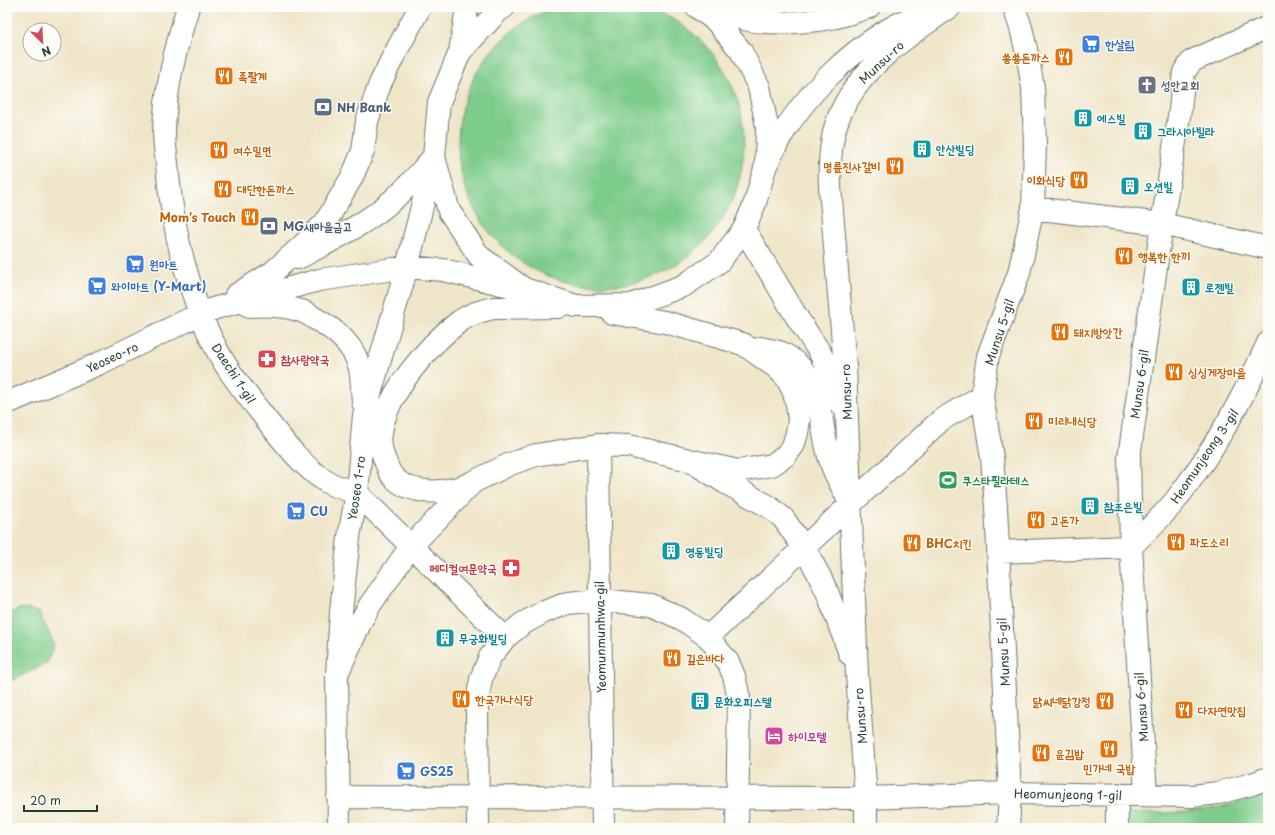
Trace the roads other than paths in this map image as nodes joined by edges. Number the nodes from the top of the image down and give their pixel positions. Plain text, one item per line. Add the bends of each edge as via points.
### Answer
1 (188, 7) edge
2 (420, 7) edge
3 (467, 7) edge
4 (504, 7) edge
5 (697, 7) edge
6 (869, 7) edge
7 (932, 7) edge
8 (950, 7) edge
9 (1014, 7) edge
10 (716, 8) edge
11 (1268, 27) edge
12 (460, 52) junction
13 (434, 157) junction
14 (766, 166) junction
15 (1033, 208) junction
16 (1162, 224) junction
17 (744, 229) junction
18 (1268, 248) edge
19 (407, 267) junction
20 (273, 272) junction
21 (524, 289) junction
22 (576, 306) junction
23 (208, 311) junction
24 (742, 344) junction
25 (1268, 344) edge
26 (982, 396) junction
27 (7, 404) edge
28 (364, 415) junction
29 (847, 423) junction
30 (598, 445) junction
31 (689, 460) junction
32 (473, 482) junction
33 (357, 493) junction
34 (851, 504) junction
35 (411, 546) junction
36 (1131, 547) junction
37 (804, 548) junction
38 (999, 552) junction
39 (600, 600) junction
40 (708, 637) junction
41 (505, 638) junction
42 (337, 674) junction
43 (858, 674) junction
44 (1268, 778) edge
45 (1010, 793) junction
46 (1117, 794) junction
47 (1146, 795) junction
48 (338, 797) junction
49 (478, 797) junction
50 (603, 797) junction
51 (738, 798) junction
52 (866, 798) junction
53 (339, 828) edge
54 (478, 828) edge
55 (603, 828) edge
56 (737, 828) edge
57 (866, 828) edge
58 (1008, 828) edge
59 (1117, 828) edge

1 - 23 street, Daechi 1-gil via 168,87 164,132 168,185 176,234
2 - 20 street via 380,84 367,121 363,150 352,177 325,223
3 - 12 street
4 - 12 street
5 - 14 street via 716,21 741,52 758,87 767,126
6 - 10 street via 832,18 786,22 739,18
7 - 14 street via 885,31 856,52 825,80 783,133
8 - 29 street, Munsu-ro via 889,51 858,82 840,113 832,142 830,187 845,367
9 - 15 street, Munsu 5-gil via 1033,88
11 - 16 street, Munsu 6-gil via 1192,62 1184,72
12 - 13 street via 439,102
13 - 19 street, Yeoseo 1-ro
13 - 20 street via 380,210 352,229
13 - 21 street via 448,210 475,250
14 - 17 street
15 - 16 street
15 - 26 street, Munsu 5-gil via 1019,273 988,356
16 - 18 street
16 - 36 street, Munsu 6-gil via 1129,458
17 - 22 street via 719,262 683,286 631,305
17 - 29 street via 820,351
19 - 21 street via 443,270
19 - 23 street via 319,280
19 - 28 street, Yeoseo 1-ro
20 - 23 street
21 - 22 street
22 - 24 street via 665,322
22 - 32 street via 494,308 462,320 433,344 398,390 389,406 380,442 390,474 398,481 419,490 453,489
23 - 27 street, Yeoseo-ro
23 - 28 street via 265,305 284,307 302,311 326,324 342,336 360,368
23 - 33 street, Daechi 1-gil via 218,353 274,430 319,477
24 - 31 street via 777,368 793,390 799,420 793,446 785,456 772,465 738,471
24 - 34 street via 781,353 797,364 808,377 818,397 830,461
25 - 36 street, Heomunjeong 3-gil via 1227,425 1205,459 1174,502
26 - 34 street via 941,420
26 - 38 street, Munsu 5-gil via 992,458
28 - 33 street, Yeoseo 1-ro
29 - 34 street, Munsu-ro
30 - 31 street via 629,446
30 - 32 street via 536,455
30 - 39 street, Yeomunmunhwa-gil
31 - 37 street via 768,506 783,518
32 - 35 street
33 - 35 street, Daechi 1-gil
33 - 42 street, Yeoseo 1-ro via 349,537
34 - 37 street
34 - 43 street, Munsu-ro
35 - 41 street, Daechi 1-gil
35 - 42 street via 360,621
36 - 38 street
36 - 47 street, Munsu 6-gil
37 - 40 street
37 - 43 street via 828,594
38 - 45 street, Munsu 5-gil
39 - 40 street via 651,604 682,619
39 - 41 street via 568,603 544,612 522,624
39 - 50 street, Yeomunmunhwa-gil
40 - 51 street via 728,662 739,698
41 - 49 street via 490,657 481,679 477,702
42 - 48 street, Yeoseo 1-ro
43 - 52 street, Munsu-ro
44 - 47 street, Heomunjeong 1-gil via 1218,793 1192,796
45 - 46 street, Heomunjeong 1-gil
45 - 52 street, Heomunjeong 1-gil
45 - 58 street, Munsu 5-gil
46 - 47 street, Heomunjeong 1-gil
46 - 59 street
48 - 49 street, Heomunjeong 1-gil
48 - 53 street, Yeoseo 1-ro
49 - 50 street, Heomunjeong 1-gil
49 - 54 street
50 - 51 street, Heomunjeong 1-gil
50 - 55 street, Yeomunmunhwa-gil
51 - 52 street, Heomunjeong 1-gil
51 - 56 street
52 - 57 street, Munsu-ro

